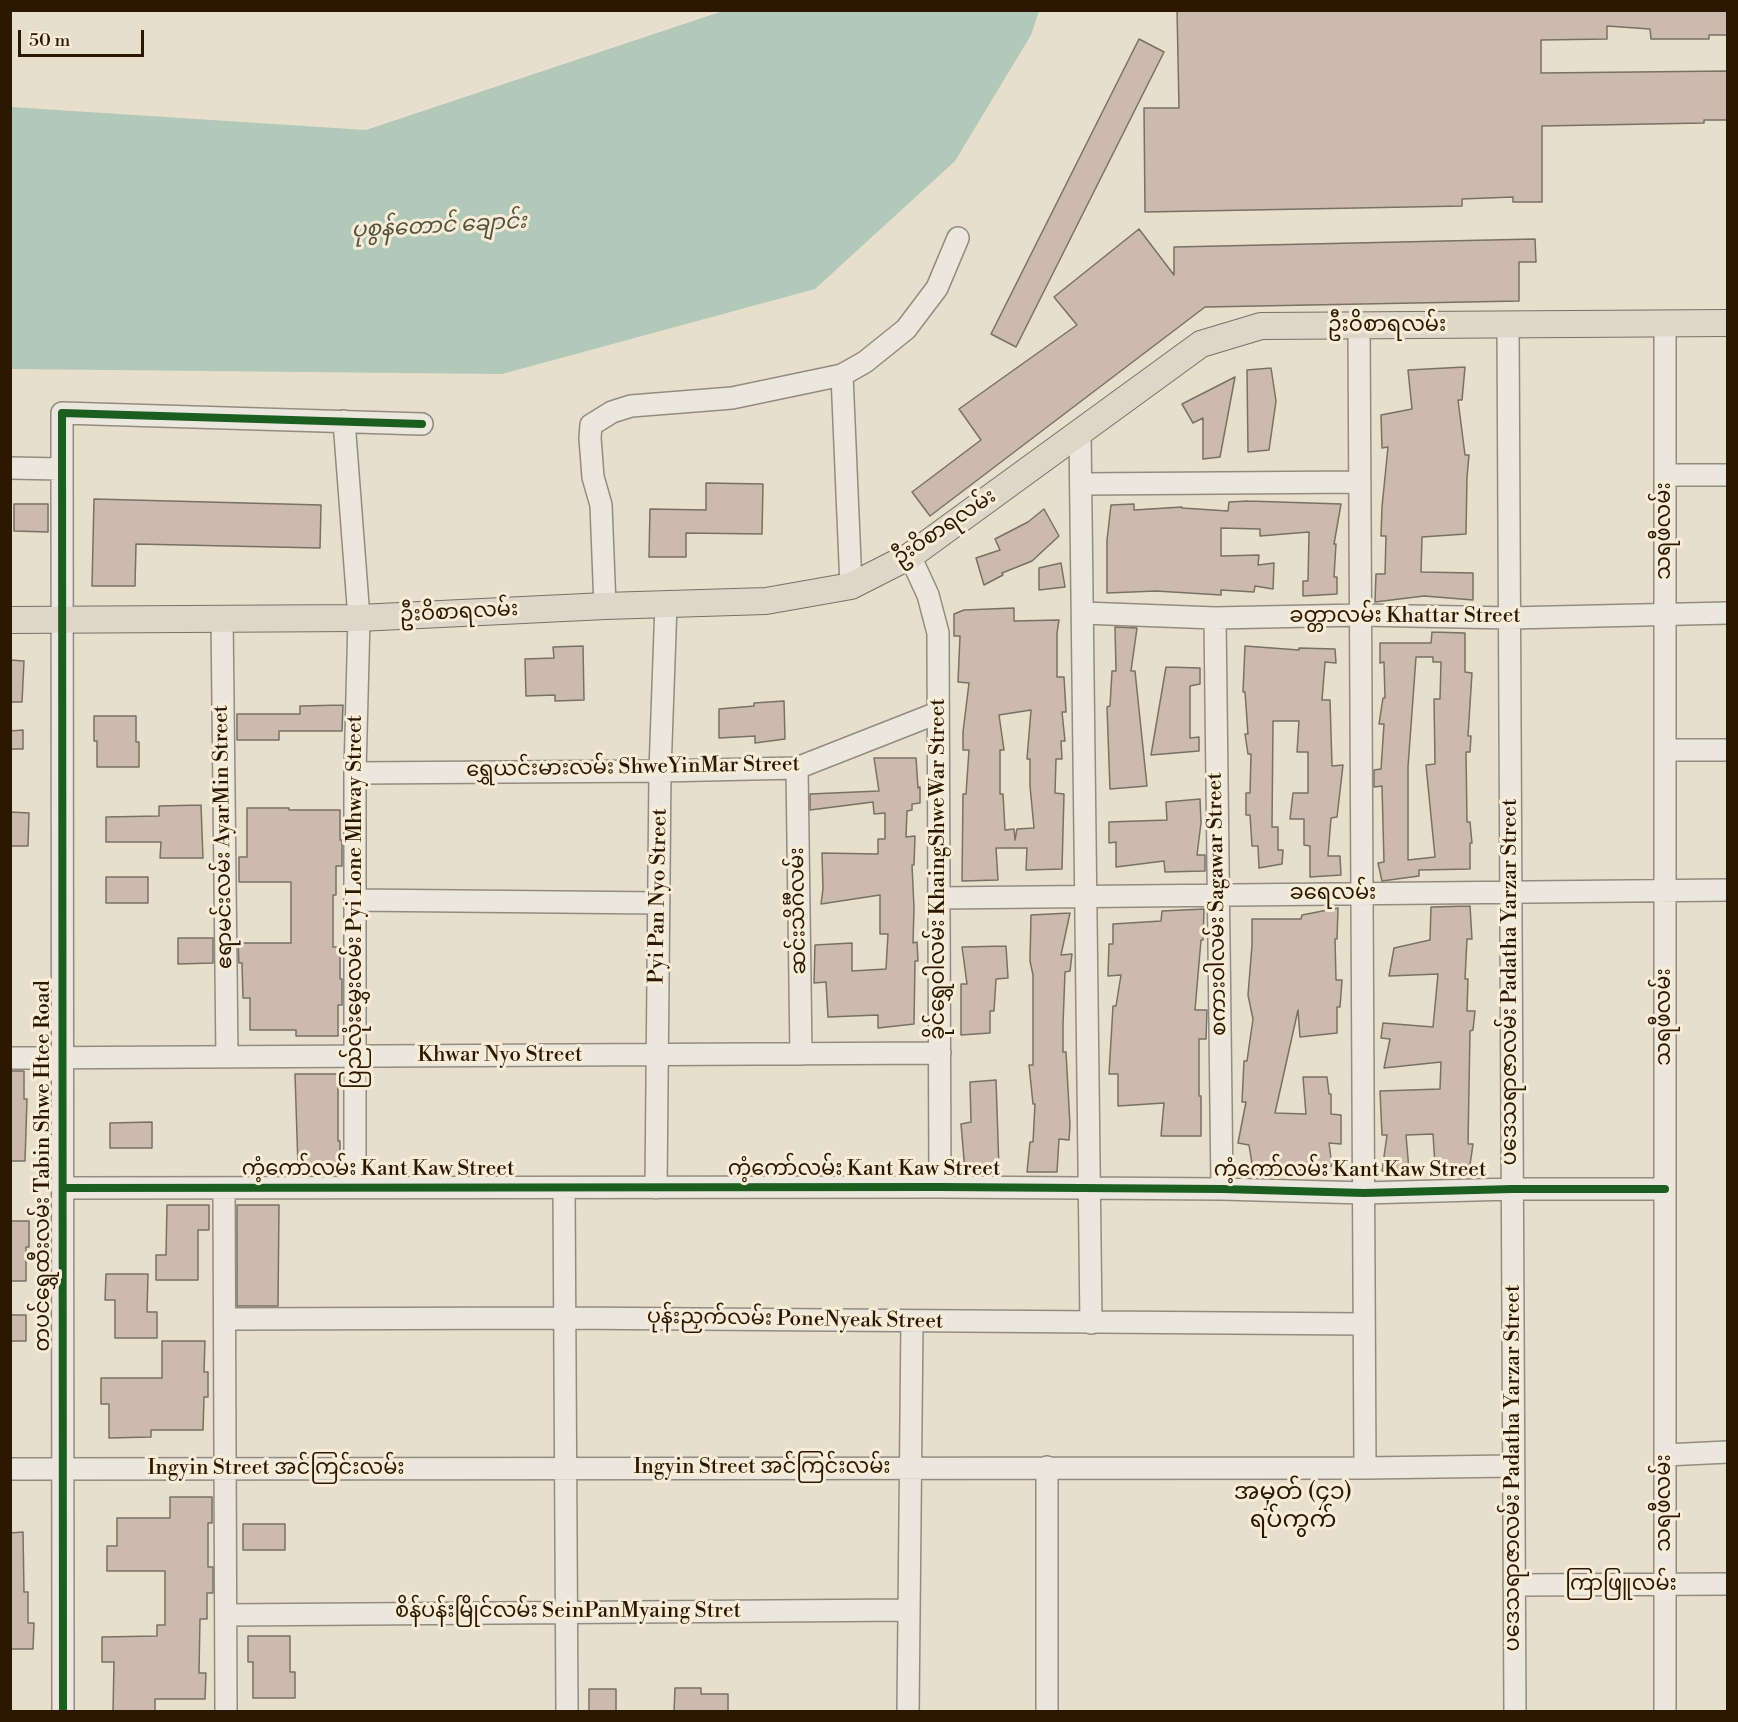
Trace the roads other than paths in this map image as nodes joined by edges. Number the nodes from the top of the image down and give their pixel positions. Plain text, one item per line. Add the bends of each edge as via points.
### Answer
1 (958, 238) dead end
2 (1728, 322) edge
3 (1665, 323) junction
4 (1508, 325) junction
5 (1359, 326) junction
6 (842, 375) junction
7 (344, 421) junction
8 (422, 424) dead end
9 (1080, 433) junction
10 (10, 468) edge
11 (62, 469) junction
12 (1728, 475) edge
13 (1665, 476) junction
14 (1360, 482) junction
15 (1082, 484) junction
16 (910, 556) junction
17 (851, 586) junction
18 (666, 604) junction
19 (605, 606) junction
20 (1083, 613) junction
21 (1728, 613) edge
22 (1665, 614) junction
23 (1361, 615) junction
24 (222, 617) junction
25 (359, 618) junction
26 (1215, 618) junction
27 (1510, 618) junction
28 (10, 620) edge
29 (61, 620) junction
30 (937, 713) junction
31 (1665, 750) junction
32 (1728, 750) edge
33 (797, 768) junction
34 (660, 771) junction
35 (355, 773) junction
36 (1728, 890) edge
37 (1665, 891) junction
38 (1511, 892) junction
39 (1362, 894) junction
40 (1218, 895) junction
41 (1086, 896) junction
42 (939, 898) junction
43 (356, 900) junction
44 (660, 903) junction
45 (940, 1053) junction
46 (801, 1054) junction
47 (658, 1055) junction
48 (355, 1056) junction
49 (227, 1057) junction
50 (10, 1058) edge
51 (61, 1058) junction
52 (355, 1187) junction
53 (940, 1187) junction
54 (64, 1188) junction
55 (224, 1188) junction
56 (564, 1188) junction
57 (656, 1188) junction
58 (1089, 1188) junction
59 (1222, 1189) junction
60 (1512, 1189) junction
61 (1665, 1189) junction
62 (1364, 1193) junction
63 (564, 1318) junction
64 (225, 1319) junction
65 (912, 1321) junction
66 (1091, 1323) junction
67 (1365, 1324) junction
68 (1728, 1452) edge
69 (1665, 1455) junction
70 (1513, 1466) junction
71 (912, 1467) junction
72 (1047, 1467) junction
73 (566, 1468) junction
74 (1365, 1468) junction
75 (10, 1469) edge
76 (62, 1469) junction
77 (225, 1469) junction
78 (1728, 1584) edge
79 (1514, 1585) junction
80 (1665, 1585) junction
81 (909, 1610) junction
82 (567, 1612) junction
83 (226, 1615) junction
84 (63, 1712) edge
85 (226, 1712) edge
86 (567, 1712) edge
87 (908, 1712) edge
88 (1047, 1712) edge
89 (1515, 1712) edge
90 (1665, 1712) edge

1 - 6 street via 937,288 906,329
2 - 3 main road, ဦးဝိစာရလမ်း
3 - 4 main road, ဦးဝိစာရလမ်း
3 - 13 street, သရဖီလမ်း
4 - 5 main road, ဦးဝိစာရလမ်း
4 - 27 street, ပဒေသရာဇာလမ်း Padatha Yarzar Street
5 - 9 main road, ဦးဝိစာရလမ်း via 1261,326 1201,344
5 - 14 street
6 - 17 street
6 - 19 street via 732,398 631,406 591,425 593,477 601,505
7 - 8 street
7 - 11 street, တပင်ရွှေထီးလမ်း Tabin Shwe Htee Road via 62,413
7 - 25 street, ပြည်လုံးမွှေးလမ်း Pyi Lone Mhway Street
9 - 15 street
9 - 16 main road, ဦးဝိစာရလမ်း
10 - 11 street
11 - 29 street, တပင်ရွှေထီးလမ်း Tabin Shwe Htee Road
12 - 13 street
13 - 22 street, သရဖီလမ်း
14 - 15 street
14 - 23 street
15 - 20 street
16 - 17 main road, ဦးဝိစာရလမ်း
16 - 30 street, ခိုင်ရွှေဝါလမ်း KhaingShweWar Street via 928,595 938,633
17 - 18 main road, ဦးဝိစာရလမ်း via 766,601
18 - 19 main road, ဦးဝိစာရလမ်း
18 - 34 street, Pyi Pan Nyo Street
19 - 25 main road, ဦးဝိစာရလမ်း
20 - 26 street, ခတ္တာလမ်း Khattar Street
20 - 41 street
21 - 22 street, ခတ္တာလမ်း Khattar Street
22 - 27 street, ခတ္တာလမ်း Khattar Street
22 - 31 street, သရဖီလမ်း
23 - 26 street, ခတ္တာလမ်း Khattar Street
23 - 27 street, ခတ္တာလမ်း Khattar Street
23 - 39 street
24 - 25 main road, ဦးဝိစာရလမ်း
24 - 29 main road, ဦးဝိစာရလမ်း
24 - 49 street, ဧရာမင်းလမ်း AyarMin Street
25 - 35 street, ပြည်လုံးမွှေးလမ်း Pyi Lone Mhway Street
26 - 40 street, စကားဝါလမ်း Sagawar Street
27 - 38 street, ပဒေသရာဇာလမ်း Padatha Yarzar Street
28 - 29 main road, ဦးဝိစာရလမ်း
29 - 51 street, တပင်ရွှေထီးလမ်း Tabin Shwe Htee Road
30 - 33 street, ရွှေယင်းမားလမ်း ShweYinMar Street
30 - 42 street, ခိုင်ရွှေဝါလမ်း KhaingShweWar Street
31 - 32 street
31 - 37 street, သရဖီလမ်း
33 - 34 street, ရွှေယင်းမားလမ်း ShweYinMar Street
33 - 46 street, ဆင်းသိင်္ဂီလမ်း
34 - 35 street, ရွှေယင်းမားလမ်း ShweYinMar Street
34 - 44 street, Pyi Pan Nyo Street
35 - 43 street, ပြည်လုံးမွှေးလမ်း Pyi Lone Mhway Street
36 - 37 street, ခရေလမ်း
37 - 38 street, ခရေလမ်း
37 - 61 street, သရဖီလမ်း
38 - 39 street, ခရေလမ်း
38 - 60 street, ပဒေသရာဇာလမ်း Padatha Yarzar Street
39 - 40 street, ခရေလမ်း
39 - 62 street
40 - 41 street, ခရေလမ်း
40 - 59 street, စကားဝါလမ်း Sagawar Street
41 - 42 street, ခရေလမ်း
41 - 58 street
42 - 45 street, ခိုင်ရွှေဝါလမ်း KhaingShweWar Street
43 - 44 street
43 - 48 street, ပြည်လုံးမွှေးလမ်း Pyi Lone Mhway Street
44 - 47 street, Pyi Pan Nyo Street
45 - 46 street, Khwar Nyo Street
45 - 53 street, ခိုင်ရွှေဝါလမ်း KhaingShweWar Street
46 - 47 street, Khwar Nyo Street
47 - 48 street, Khwar Nyo Street
47 - 57 street, Pyi Pan Nyo Street
48 - 49 street, Khwar Nyo Street
48 - 52 street, ပြည်လုံးမွှေးလမ်း Pyi Lone Mhway Street
49 - 51 street, Khwar Nyo Street
50 - 51 street, Khwar Nyo Street
51 - 54 street, တပင်ရွှေထီးလမ်း Tabin Shwe Htee Road
52 - 55 street, ကံ့ကော်လမ်း Kant Kaw Street
52 - 56 street, ကံ့ကော်လမ်း Kant Kaw Street
53 - 57 street, ကံ့ကော်လမ်း Kant Kaw Street
53 - 58 street, ကံ့ကော်လမ်း Kant Kaw Street
54 - 55 street, ကံ့ကော်လမ်း Kant Kaw Street
54 - 76 street, တပင်ရွှေထီးလမ်း Tabin Shwe Htee Road
55 - 64 street
56 - 57 street, ကံ့ကော်လမ်း Kant Kaw Street
56 - 63 street
58 - 59 street, ကံ့ကော်လမ်း Kant Kaw Street
58 - 66 street
59 - 62 street, ကံ့ကော်လမ်း Kant Kaw Street
60 - 61 street, ကံ့ကော်လမ်း Kant Kaw Street
60 - 62 street, ကံ့ကော်လမ်း Kant Kaw Street
60 - 70 street, ပဒေသရာဇာလမ်း Padatha Yarzar Street
61 - 69 street, သရဖီလမ်း
62 - 67 street
63 - 64 street, ပုန်းညှက်လမ်း PoneNyeak Street
63 - 65 street, ပုန်းညှက်လမ်း PoneNyeak Street
63 - 73 street
64 - 77 street
65 - 66 street, ပုန်းညှက်လမ်း PoneNyeak Street
65 - 71 street
66 - 67 street, ပုန်းညှက်လမ်း PoneNyeak Street
67 - 74 street
68 - 69 street
69 - 80 street, သရဖီလမ်း
70 - 74 street, Ingyin Street အင်ကြင်းလမ်း
70 - 79 street, ပဒေသရာဇာလမ်း Padatha Yarzar Street
71 - 72 street, Ingyin Street အင်ကြင်းလမ်း
71 - 73 street, Ingyin Street အင်ကြင်းလမ်း
71 - 81 street
72 - 74 street, Ingyin Street အင်ကြင်းလမ်း
72 - 88 street
73 - 77 street, Ingyin Street အင်ကြင်းလမ်း
73 - 82 street
75 - 76 street, Ingyin Street အင်ကြင်းလမ်း
76 - 77 street, Ingyin Street အင်ကြင်းလမ်း
76 - 84 street, တပင်ရွှေထီးလမ်း Tabin Shwe Htee Road
77 - 83 street
78 - 80 street, ကြာဖြူလမ်း
79 - 80 street, ကြာဖြူလမ်း
79 - 89 street, ပဒေသရာဇာလမ်း Padatha Yarzar Street
80 - 90 street, သရဖီလမ်း
81 - 82 street, စိန်ပန်းမြိုင်လမ်း SeinPanMyaing Stret
81 - 87 street
82 - 83 street, စိန်ပန်းမြိုင်လမ်း SeinPanMyaing Stret
82 - 86 street
83 - 85 street

